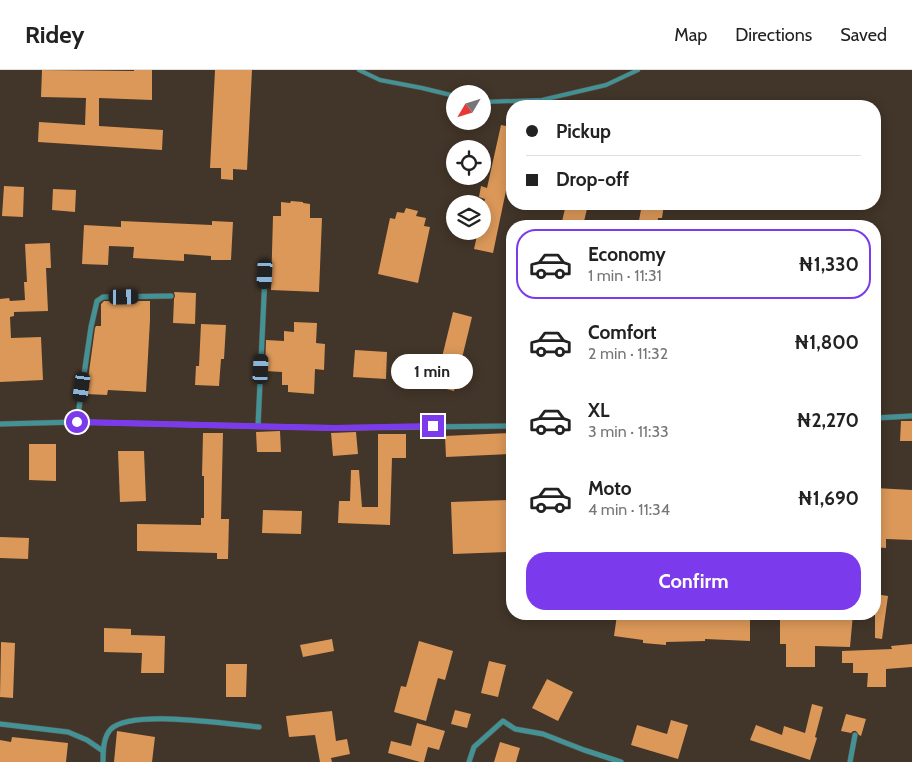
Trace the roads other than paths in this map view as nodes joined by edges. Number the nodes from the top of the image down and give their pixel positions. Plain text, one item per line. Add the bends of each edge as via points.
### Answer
1 (359, 70) edge
2 (638, 70) edge
3 (446, 94) edge
4 (542, 100) edge
5 (506, 101) edge
6 (491, 102) edge
7 (265, 274) dead end
8 (171, 296) dead end
9 (912, 416) edge
10 (881, 418) edge
11 (77, 422) junction
12 (0, 424) edge
13 (258, 426) junction
14 (506, 426) edge
15 (0, 724) edge
16 (259, 727) dead end
17 (855, 735) dead end
18 (103, 750) junction
19 (103, 762) edge
20 (469, 762) edge
21 (621, 762) edge
22 (850, 762) edge

1 - 3 lane via 380,80
2 - 4 lane via 606,85
5 - 6 lane
7 - 13 street
8 - 11 street via 104,297 97,301
9 - 10 street
11 - 12 street
11 - 13 street
13 - 14 street
15 - 18 street via 68,732
16 - 18 street via 167,718 126,721 110,730
17 - 22 street
18 - 19 street
20 - 21 street via 474,747 503,721 515,729 543,734

